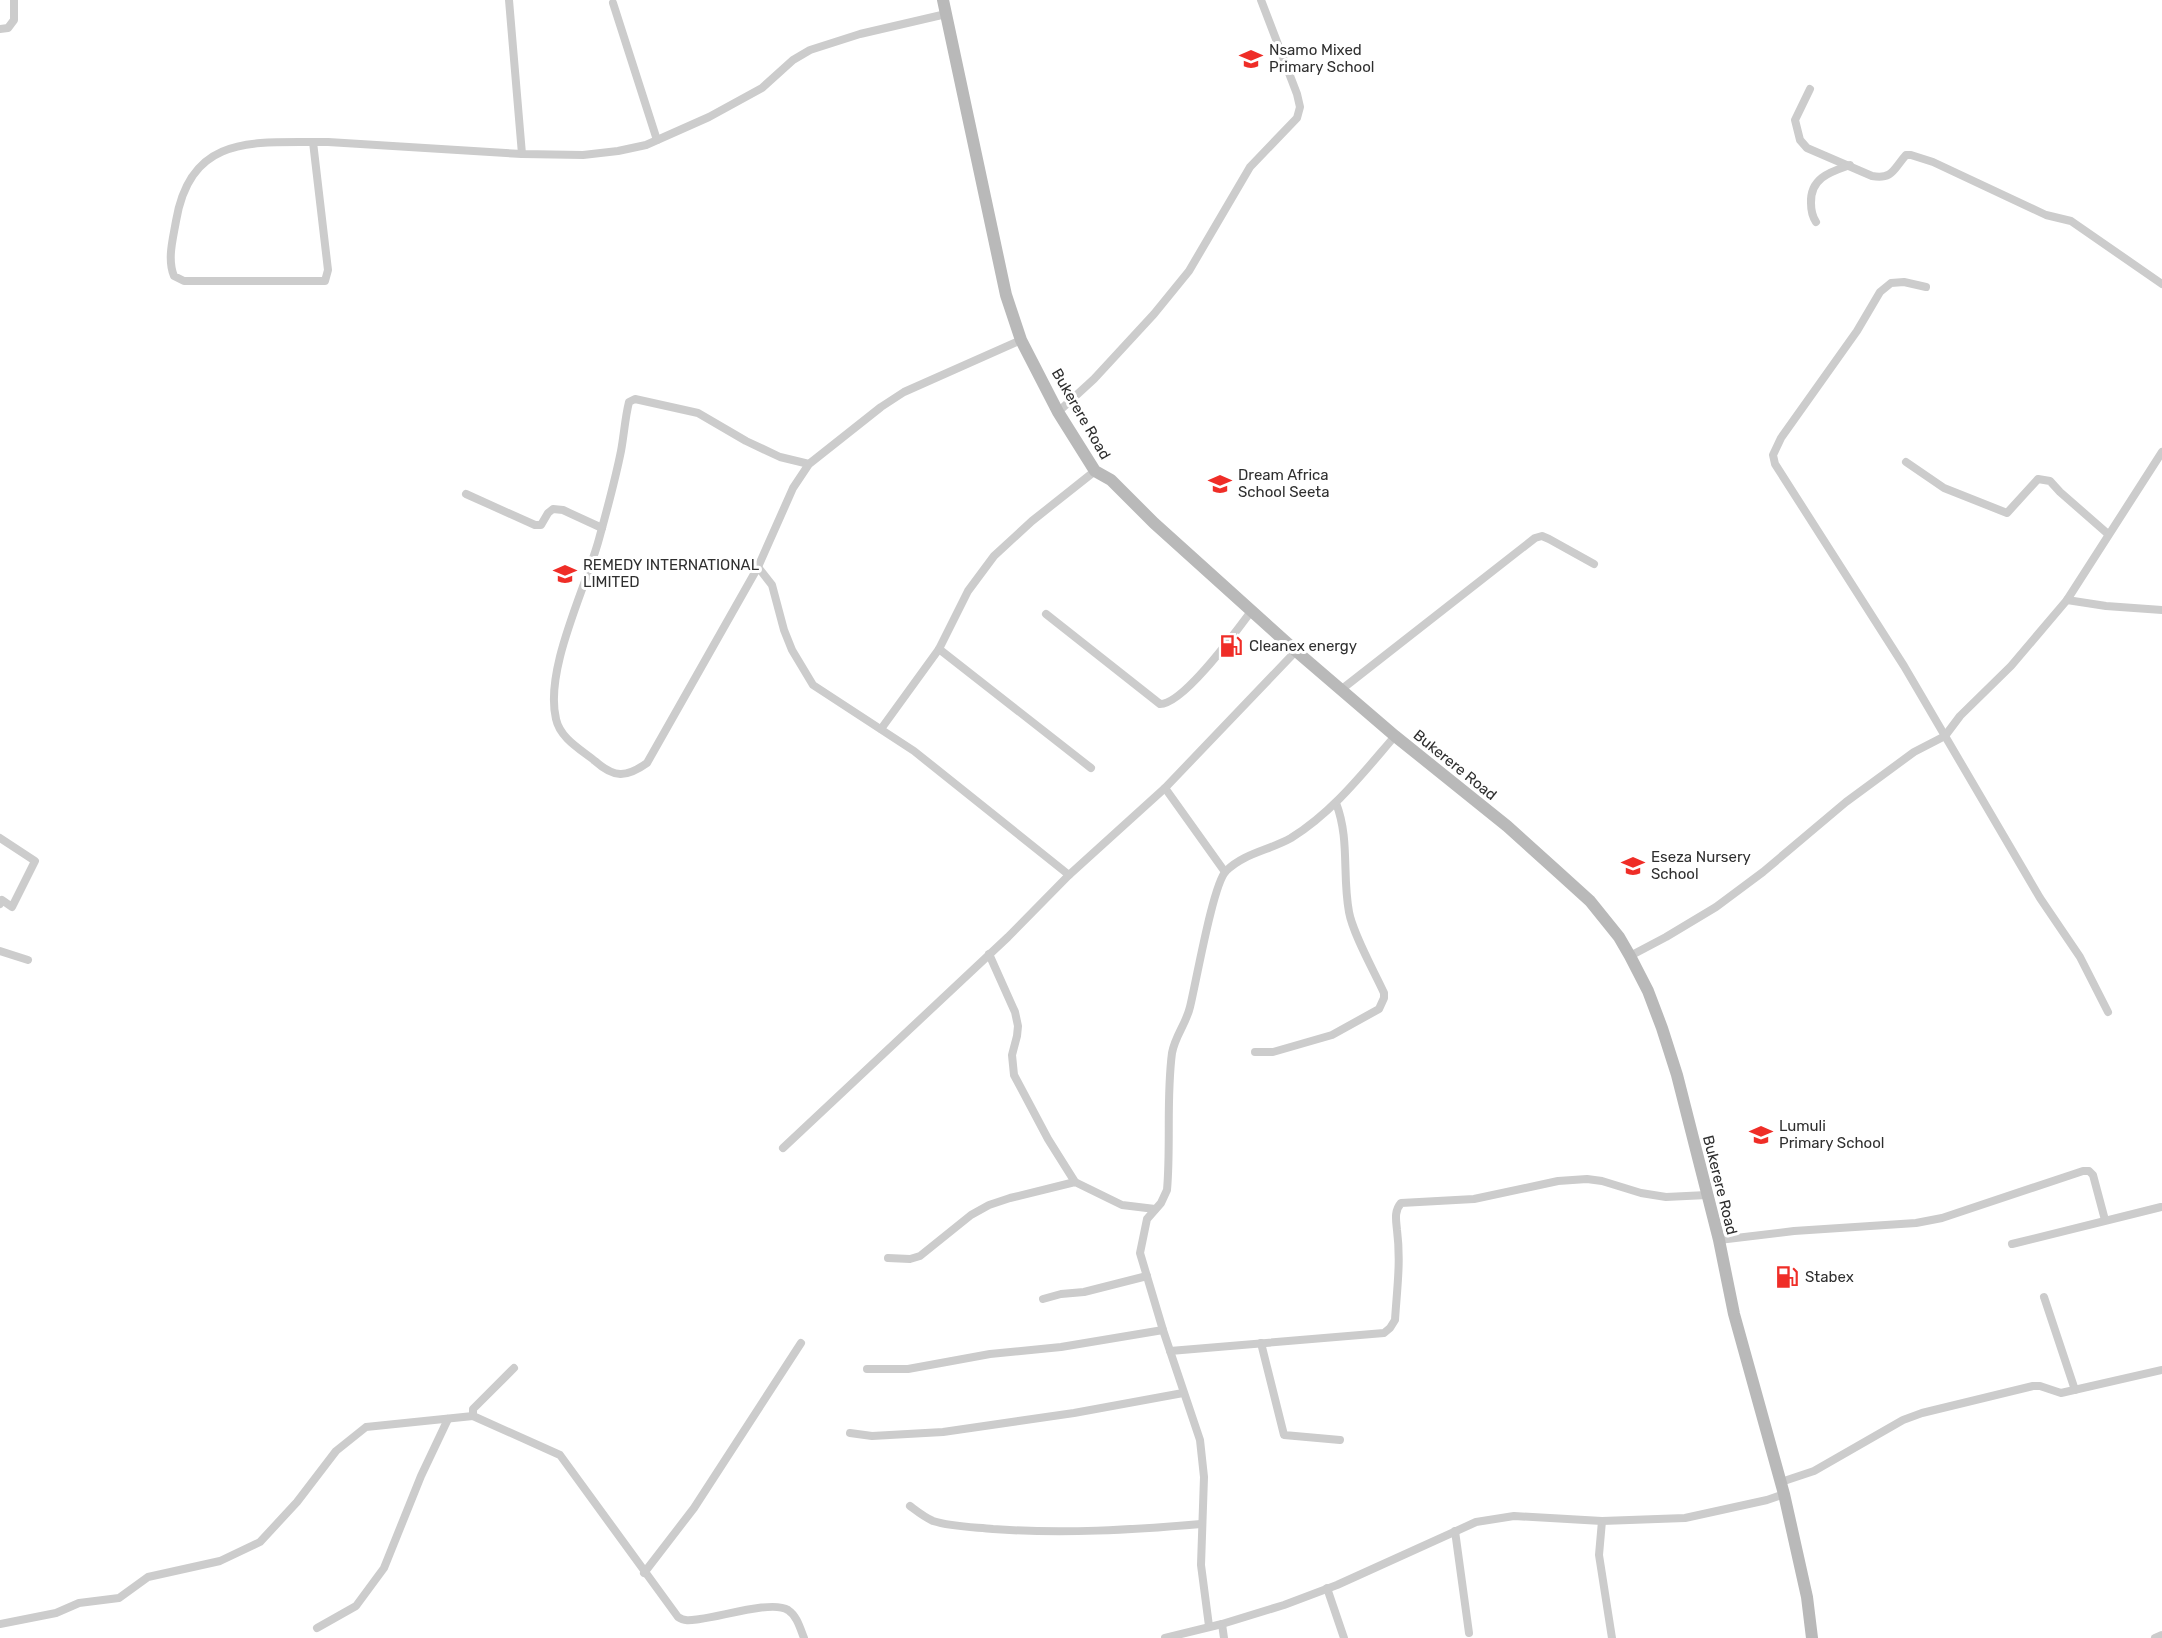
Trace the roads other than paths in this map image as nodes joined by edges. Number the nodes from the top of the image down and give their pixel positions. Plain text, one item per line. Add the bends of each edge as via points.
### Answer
1 (14, 0) edge
2 (509, 0) edge
3 (943, 0) edge
4 (1261, 0) edge
5 (613, 3) dead end
6 (946, 14) junction
7 (0, 28) edge
8 (1810, 89) dead end
9 (657, 140) junction
10 (313, 142) junction
11 (522, 154) junction
12 (1850, 165) junction
13 (1816, 222) dead end
14 (2162, 284) edge
15 (1926, 287) dead end
16 (1021, 340) junction
17 (1058, 412) junction
18 (2162, 452) edge
19 (1905, 462) dead end
20 (809, 464) junction
21 (1095, 471) junction
22 (466, 494) dead end
23 (602, 528) junction
24 (2108, 534) junction
25 (1594, 564) dead end
26 (758, 567) junction
27 (2067, 600) junction
28 (1252, 610) junction
29 (2162, 610) edge
30 (1046, 614) dead end
31 (939, 649) junction
32 (1296, 651) junction
33 (1342, 689) junction
34 (881, 729) junction
35 (1395, 736) junction
36 (1945, 736) junction
37 (1091, 768) dead end
38 (1165, 788) junction
39 (1336, 803) junction
40 (0, 838) edge
41 (1225, 872) junction
42 (1069, 875) junction
43 (0, 904) edge
44 (0, 951) edge
45 (989, 954) junction
46 (1630, 956) junction
47 (28, 960) dead end
48 (2108, 1012) dead end
49 (1255, 1052) dead end
50 (783, 1148) dead end
51 (1075, 1182) junction
52 (1707, 1195) junction
53 (2161, 1207) edge
54 (1155, 1209) junction
55 (2105, 1221) junction
56 (1719, 1240) junction
57 (2012, 1244) dead end
58 (888, 1258) dead end
59 (1147, 1276) junction
60 (2044, 1297) dead end
61 (1043, 1299) dead end
62 (1163, 1330) junction
63 (801, 1343) dead end
64 (1261, 1343) junction
65 (1170, 1351) junction
66 (514, 1368) dead end
67 (867, 1369) dead end
68 (2162, 1370) edge
69 (2075, 1390) junction
70 (1183, 1394) junction
71 (473, 1416) junction
72 (448, 1419) junction
73 (850, 1433) dead end
74 (1340, 1440) dead end
75 (1782, 1488) junction
76 (910, 1506) dead end
77 (1602, 1521) junction
78 (1201, 1524) junction
79 (1455, 1531) junction
80 (644, 1573) junction
81 (1327, 1588) junction
82 (0, 1624) edge
83 (1222, 1624) junction
84 (1209, 1626) junction
85 (316, 1628) dead end
86 (1468, 1633) dead end
87 (2162, 1635) edge
88 (1171, 1637) edge
89 (804, 1638) edge
90 (1224, 1638) edge
91 (1344, 1638) edge
92 (1612, 1638) edge
93 (1812, 1638) edge
94 (2155, 1638) edge

1 - 7 street via 14,20 8,28
2 - 11 street
3 - 6 main road, Bukerere Road
4 - 17 street via 1297,94 1297,118 1250,167 1189,271 1094,379
5 - 9 street
6 - 9 street via 810,50 762,88
6 - 16 main road, Bukerere Road via 1006,295
8 - 12 street via 1795,120 1800,140 1808,148
9 - 11 street via 618,151 583,155
10 - 10 street via 232,148 212,155 197,168 180,200 171,255 174,276 184,280 325,281 328,270
10 - 11 street
12 - 13 street via 1818,180 1811,192
12 - 14 street via 1882,178 1892,173 1906,155 1933,162 2036,211 2071,221
15 - 36 street via 1891,283 1880,292 1773,455 1779,472
16 - 17 main road, Bukerere Road
16 - 20 street via 904,392
17 - 21 main road, Bukerere Road
18 - 24 street
19 - 24 street via 1944,488 2007,513 2038,479 2050,481
20 - 23 street via 780,457 698,413 632,400
20 - 26 street via 793,488
21 - 28 main road, Bukerere Road via 1110,480
21 - 31 street via 994,556 968,591
22 - 23 street via 536,525 541,525 553,509
23 - 26 street via 558,669 555,715 558,729 567,738 604,769 616,774 635,772 647,764
24 - 27 street
25 - 33 street via 1550,539 1535,538
26 - 34 street via 772,585 792,650 813,685
27 - 29 street
27 - 36 street
28 - 30 street via 1207,669 1171,702 1161,704
28 - 32 main road, Bukerere Road
31 - 34 street
31 - 37 street
32 - 33 main road, Bukerere Road
32 - 38 street
33 - 35 main road, Bukerere Road
34 - 42 street
35 - 39 street
35 - 46 main road, Bukerere Road via 1508,826 1574,886 1590,901
36 - 46 street via 1914,752 1846,802 1716,907
36 - 48 street via 2040,898 2080,957
38 - 41 street
38 - 42 street
39 - 41 street via 1291,837 1252,854
39 - 49 street via 1345,837 1349,915 1384,998 1379,1009 1332,1035 1274,1052
40 - 43 street via 35,861 12,907 2,900
41 - 54 street via 1210,918 1190,1010 1174,1041 1168,1101 1167,1190
42 - 45 street
44 - 47 street
45 - 50 street
45 - 51 street via 1018,1026 1012,1055 1014,1075
46 - 52 main road, Bukerere Road via 1662,1028
51 - 54 street via 1122,1204
51 - 58 street via 990,1205 971,1215 920,1256
52 - 56 main road, Bukerere Road
52 - 64 street via 1641,1194 1587,1179 1558,1181 1474,1199 1401,1203 1396,1215 1400,1263 1395,1320 1390,1328 1383,1333
53 - 55 street
54 - 59 street via 1145,1227 1140,1253
55 - 56 street via 2093,1175 2083,1171 1942,1218
55 - 57 street
56 - 75 main road, Bukerere Road via 1734,1314
59 - 61 street
59 - 62 street
60 - 69 street
62 - 65 street
62 - 67 street via 908,1369
63 - 80 street via 694,1508
64 - 65 street
64 - 74 street via 1284,1436
65 - 70 street
66 - 71 street via 473,1409
68 - 69 street
69 - 75 street via 2061,1393 2034,1386 1922,1413
70 - 73 street via 943,1432 872,1436
70 - 78 street via 1203,1458
71 - 72 street
71 - 80 street via 560,1455
72 - 82 street via 366,1426 336,1451 260,1542 220,1561 148,1577 118,1598 79,1603 56,1613
72 - 85 street via 384,1568 356,1606
75 - 77 street via 1767,1500 1685,1518
75 - 93 main road, Bukerere Road via 1807,1597
76 - 78 street via 924,1517 954,1526 1025,1531 1107,1532
77 - 79 street via 1514,1516 1476,1522
77 - 92 street via 1599,1555
78 - 84 street via 1201,1564
79 - 81 street
79 - 86 street
80 - 89 street via 681,1620 774,1606 788,1610
81 - 83 street
81 - 91 street
83 - 84 street
83 - 90 street
84 - 88 street
87 - 94 street

